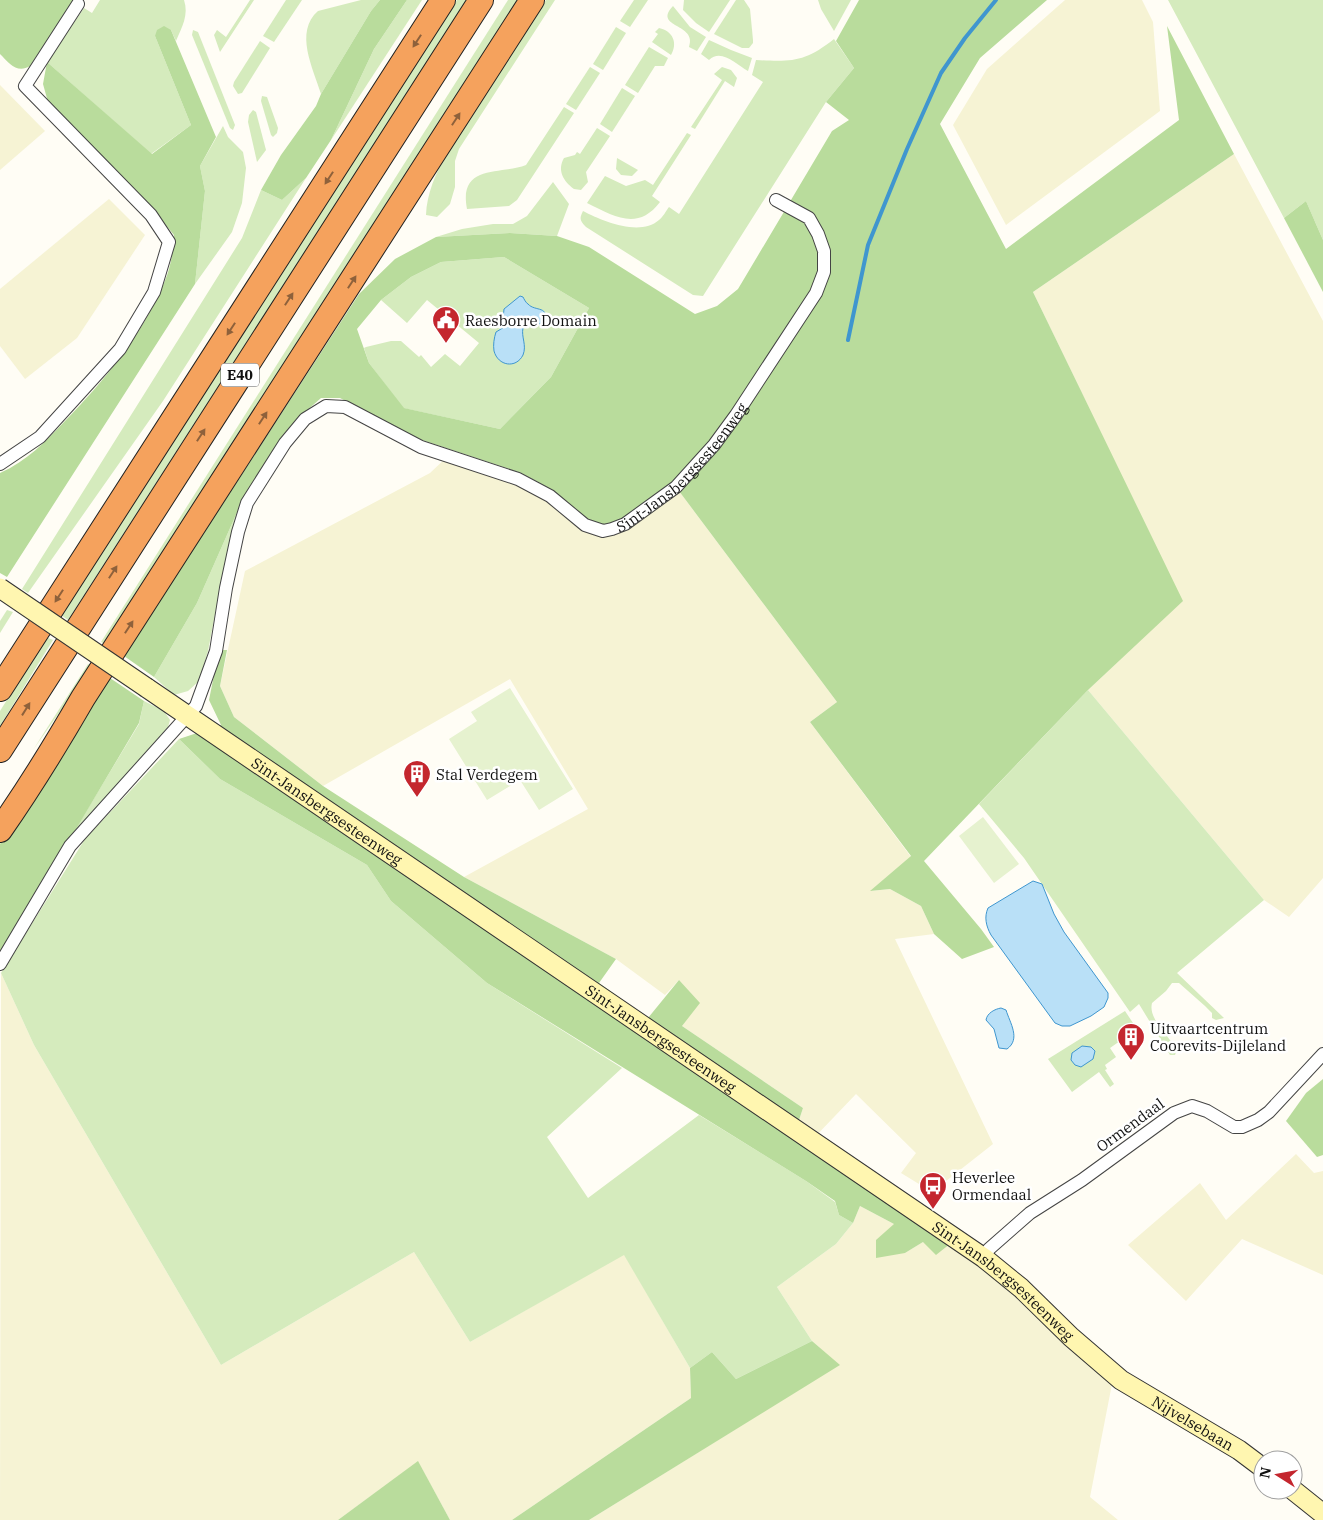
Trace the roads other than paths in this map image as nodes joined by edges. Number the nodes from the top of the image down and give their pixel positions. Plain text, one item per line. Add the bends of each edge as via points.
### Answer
1 (443, 0) edge
2 (481, 0) edge
3 (532, 0) edge
4 (78, 4) dead end
5 (776, 200) dead end
6 (0, 464) edge
7 (0, 588) edge
8 (36, 632) junction
9 (0, 658) edge
10 (0, 689) edge
11 (83, 698) junction
12 (186, 715) junction
13 (0, 750) edge
14 (0, 807) edge
15 (0, 830) edge
16 (0, 964) edge
17 (1323, 1054) edge
18 (984, 1258) junction
19 (1121, 1380) joint
20 (1253, 1460) edge
21 (1303, 1498) edge
22 (1323, 1514) edge

1 -> 8 highway, E40
13 -> 2 highway, E40
11 -> 3 highway
4 - 6 street via 25,86 151,215 169,242 154,292 120,349 40,438
5 - 12 street, Sint-Jansbergsesteenweg via 809,218 824,251 824,272 816,293 736,415 676,487 625,524 603,531 585,525 550,496 518,479 421,446 345,407 326,406 305,419 285,443 247,503 226,588 216,651 196,706
7 - 12 main road, Sint-Jansbergsesteenweg, bridge
8 - 9 highway
8 - 10 highway, E40
11 - 14 highway
11 - 15 highway via 54,750
12 - 16 street via 70,846
12 - 18 main road, Sint-Jansbergsesteenweg
17 - 18 street, Ormendaal via 1269,1112 1242,1127 1192,1106 1174,1113 1082,1180 1030,1213 989,1249
18 - 19 main road, Sint-Jansbergsesteenweg
19 - 20 main road, Nijvelsebaan
21 - 22 main road

